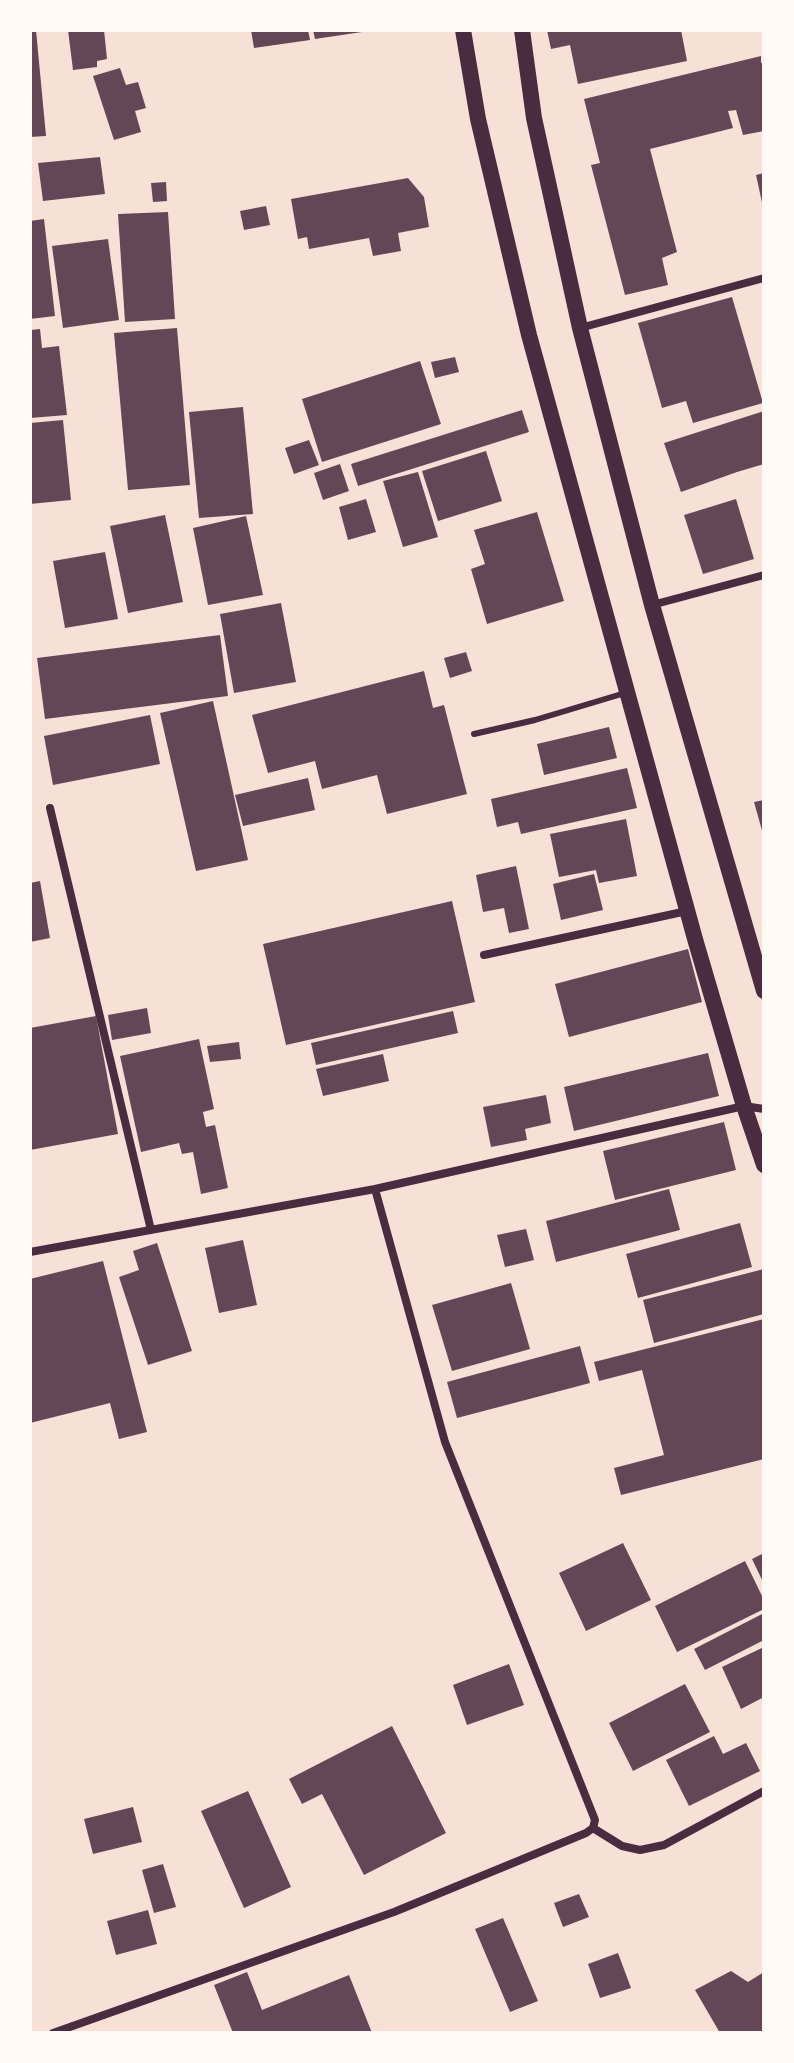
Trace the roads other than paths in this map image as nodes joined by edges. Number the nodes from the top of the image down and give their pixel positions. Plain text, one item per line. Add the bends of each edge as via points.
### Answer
1 (463, 30) edge
2 (522, 30) edge
3 (764, 278) edge
4 (580, 328) junction
5 (764, 575) edge
6 (652, 605) junction
7 (626, 693) junction
8 (474, 734) dead end
9 (50, 808) dead end
10 (688, 911) junction
11 (484, 955) dead end
12 (764, 991) edge
13 (744, 1106) junction
14 (764, 1109) edge
15 (764, 1165) edge
16 (375, 1189) junction
17 (151, 1230) junction
18 (30, 1252) edge
19 (764, 1791) edge
20 (593, 1828) junction
21 (53, 2033) edge

1 - 7 main road via 509,256
2 - 4 main road via 534,118
3 - 4 street
4 - 6 main road
5 - 6 street
6 - 12 main road
7 - 8 lane
7 - 10 main road
9 - 17 street
10 - 11 street
10 - 13 main road
13 - 14 street
13 - 15 main road
13 - 16 street
16 - 17 street
16 - 20 street via 445,1442 595,1820
17 - 18 street
19 - 20 street via 664,1845 640,1850 622,1846
20 - 21 street via 394,1912

